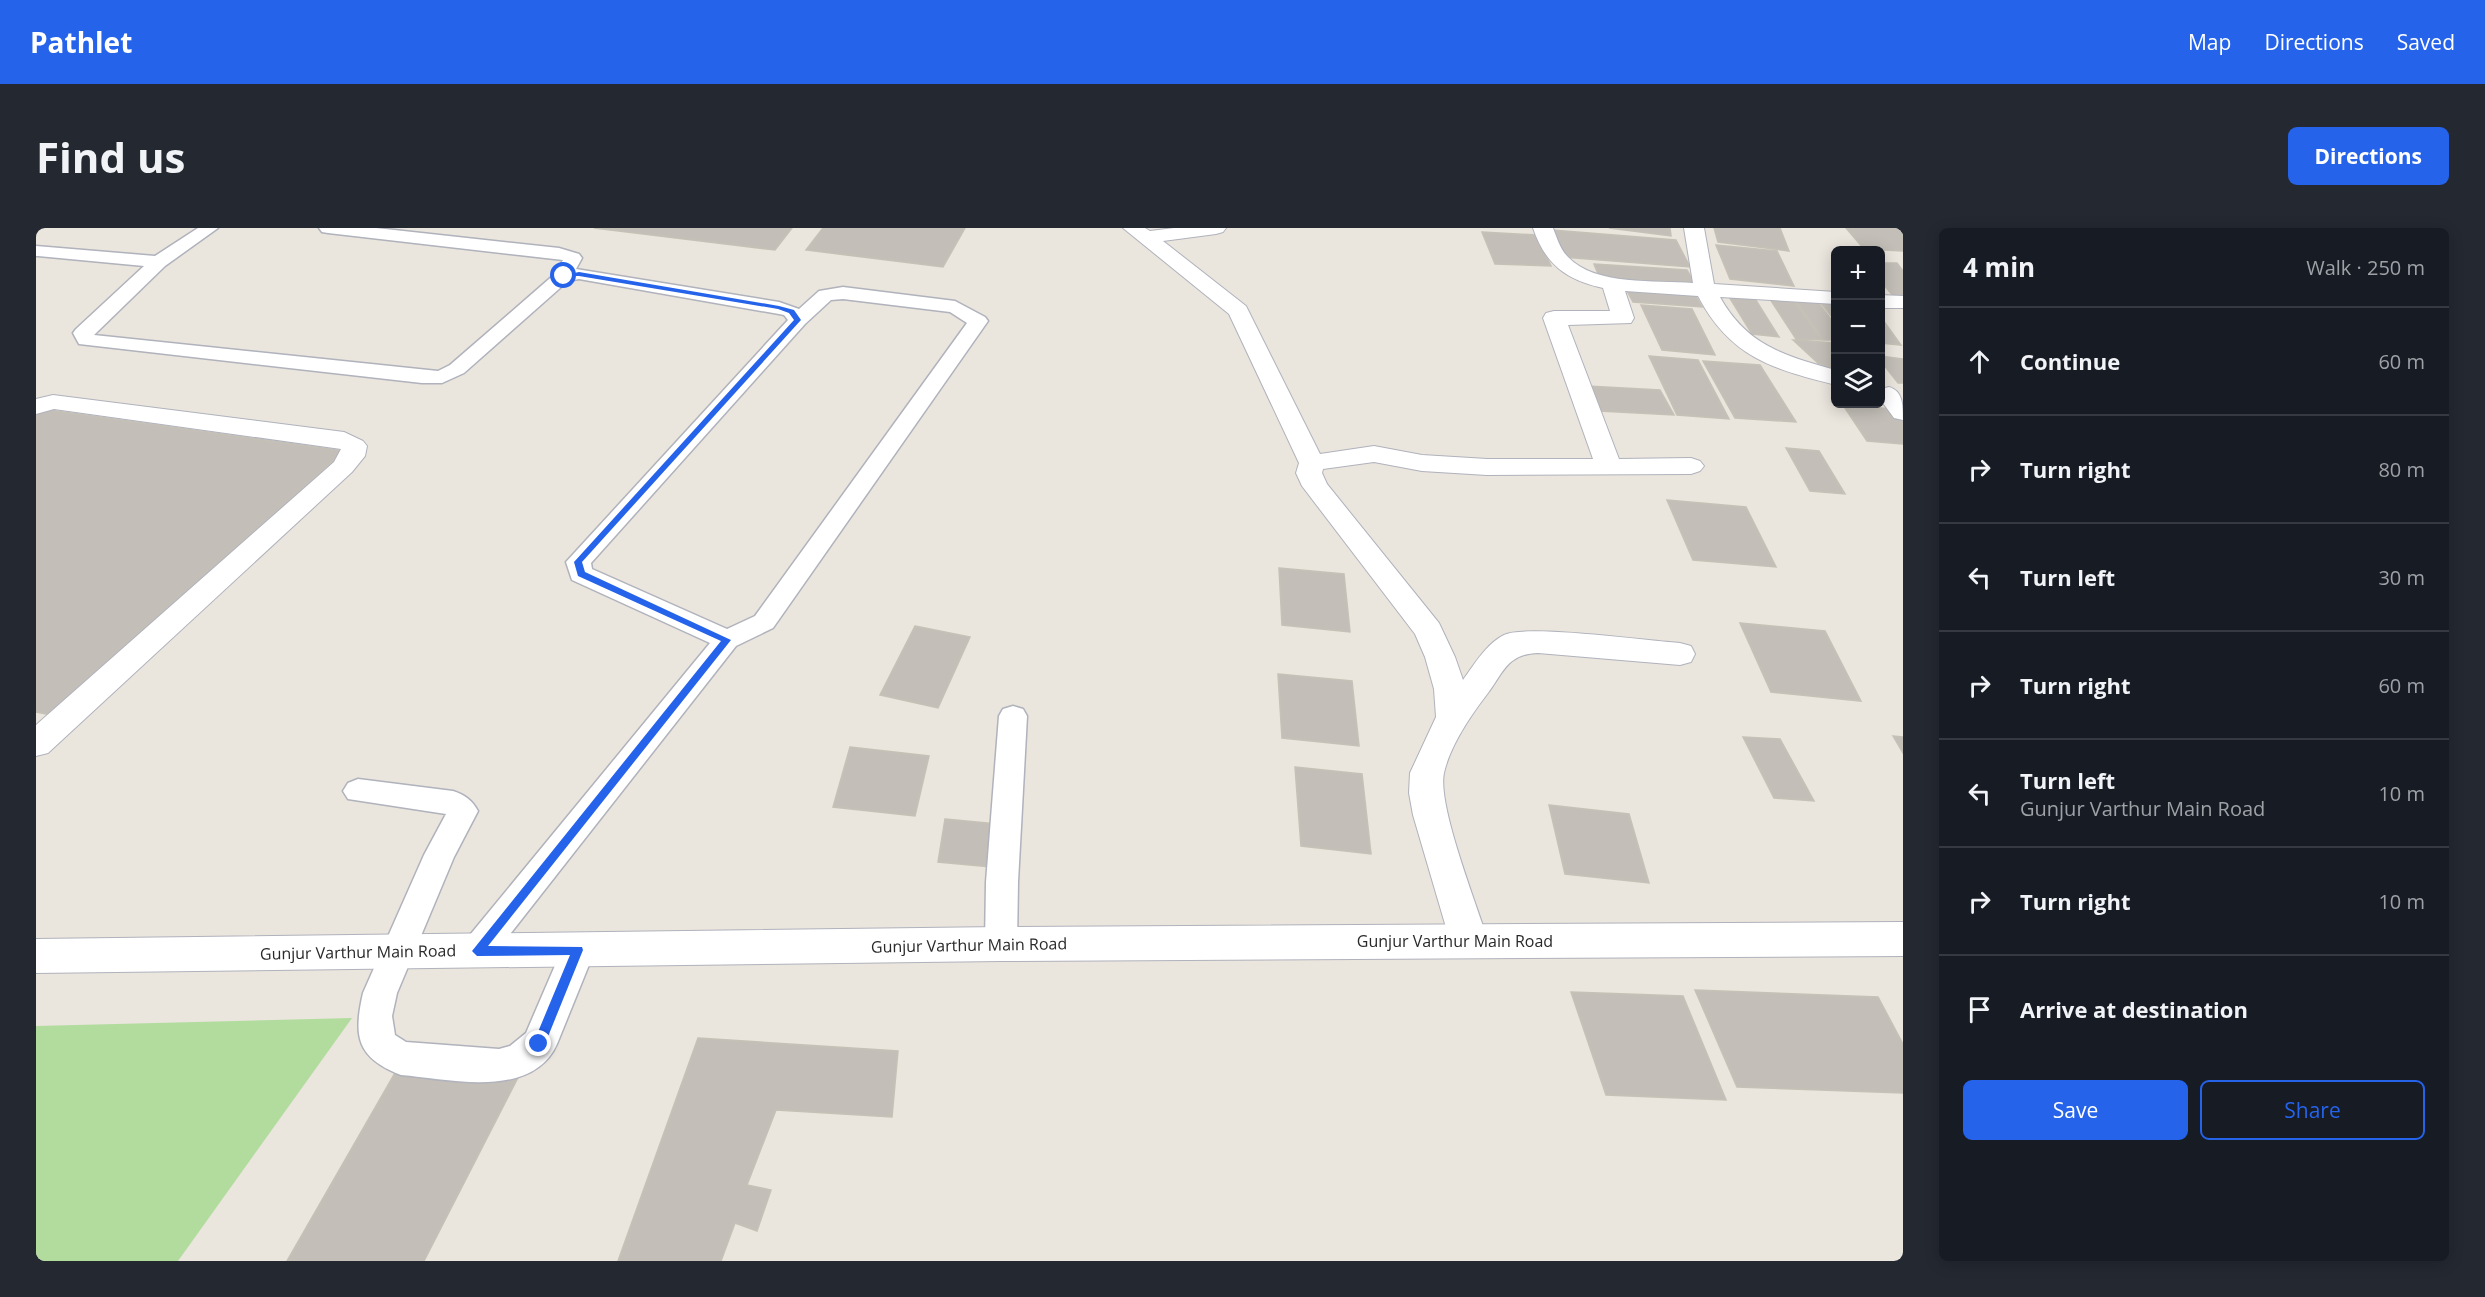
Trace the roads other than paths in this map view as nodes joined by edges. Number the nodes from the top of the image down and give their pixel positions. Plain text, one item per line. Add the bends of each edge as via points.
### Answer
1 (209, 228) edge
2 (328, 228) edge
3 (1216, 228) edge
4 (1543, 228) edge
5 (1694, 228) edge
6 (1139, 233) edge
7 (38, 251) dead end
8 (159, 262) junction
9 (564, 276) junction
10 (1612, 284) junction
11 (1706, 290) junction
12 (1831, 298) edge
13 (1885, 301) edge
14 (1903, 302) edge
15 (798, 320) junction
16 (1831, 376) edge
17 (36, 407) edge
18 (1312, 463) junction
19 (1609, 466) junction
20 (1691, 466) dead end
21 (727, 640) junction
22 (1680, 654) dead end
23 (1014, 716) dead end
24 (1452, 717) junction
25 (36, 744) edge
26 (358, 791) dead end
27 (1903, 939) edge
28 (1469, 941) junction
29 (1001, 944) junction
30 (578, 950) junction
31 (398, 951) junction
32 (477, 951) junction
33 (36, 956) edge

1 - 8 lane
2 - 9 lane via 559,253 573,258
3 - 6 street
4 - 10 street via 1547,243 1567,270 1588,280
5 - 11 street
6 - 18 street via 1238,310
7 - 8 lane
8 - 9 lane via 83,333 86,340 422,377 442,376 457,369
9 - 15 lane via 579,274 779,308 791,311
10 - 11 street
10 - 19 street via 1623,318 1554,318
11 - 12 street
11 - 16 street via 1730,332 1750,348
13 - 14 street
15 - 21 lane via 578,562 581,574
15 - 21 lane via 826,295 843,293 955,307 978,321 764,622
17 - 25 street via 53,402 99,407 344,440 354,446 352,456 343,466
18 - 19 street via 1374,454 1422,463 1487,467
18 - 24 street via 1309,473 1315,486 1428,630 1450,689
19 - 20 street
21 - 32 lane
22 - 24 street via 1538,642 1514,644 1499,655
23 - 29 lane
24 - 28 street via 1427,773 1426,793
26 - 31 lane via 453,803 463,811 439,855
27 - 28 street, Gunjur Varthur Main Road
28 - 29 street, Gunjur Varthur Main Road
29 - 30 street, Gunjur Varthur Main Road
30 - 31 lane via 539,1044 520,1060 499,1066 401,1059 379,1044 375,1016
30 - 32 street, Gunjur Varthur Main Road
31 - 32 street, Gunjur Varthur Main Road
31 - 33 street, Gunjur Varthur Main Road

